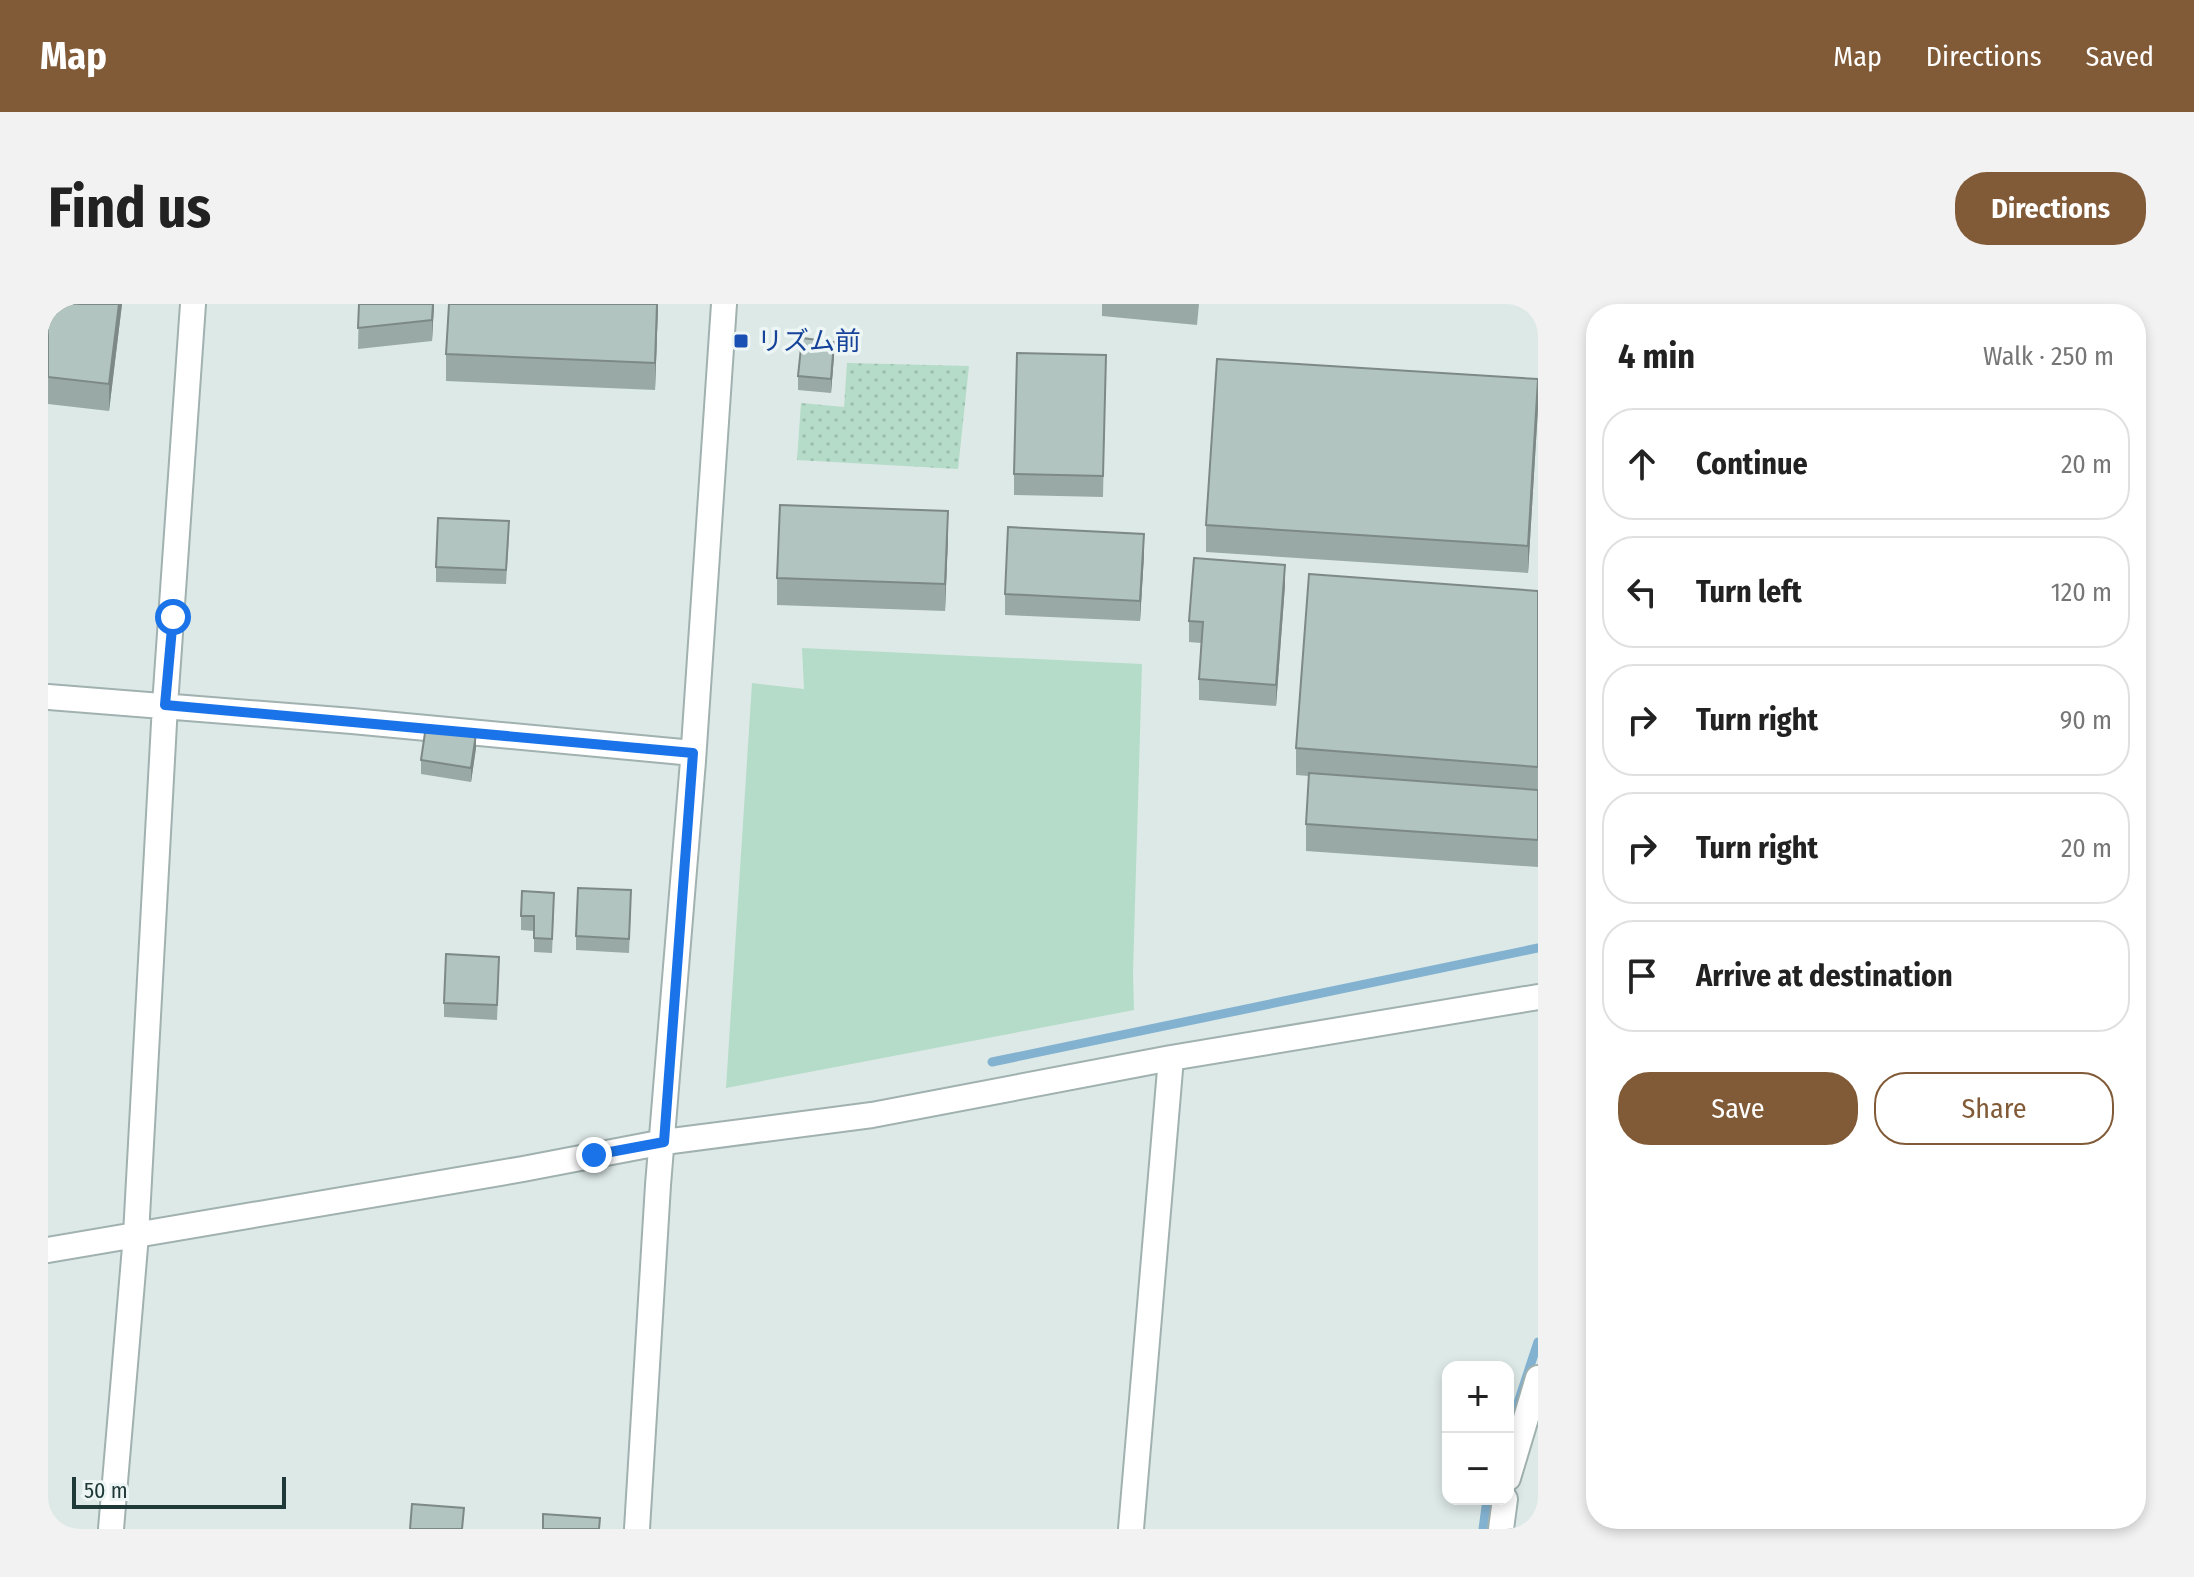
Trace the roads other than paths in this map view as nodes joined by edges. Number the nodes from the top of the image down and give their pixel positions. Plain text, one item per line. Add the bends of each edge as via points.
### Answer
1 (193, 304) edge
2 (724, 304) edge
3 (48, 697) edge
4 (165, 705) junction
5 (693, 753) junction
6 (1538, 997) edge
7 (1171, 1058) junction
8 (664, 1142) junction
9 (136, 1235) junction
10 (48, 1250) edge
11 (1538, 1378) edge
12 (1514, 1458) edge
13 (1504, 1505) edge
14 (111, 1529) edge
15 (637, 1529) edge
16 (1131, 1529) edge
17 (1501, 1529) edge

1 - 4 street
2 - 5 street
3 - 4 street
4 - 5 street
4 - 9 street
5 - 8 street
6 - 7 street
7 - 8 street via 872,1115
7 - 16 street
8 - 9 street
8 - 15 street
9 - 10 street
9 - 14 street
11 - 12 street
13 - 17 street

